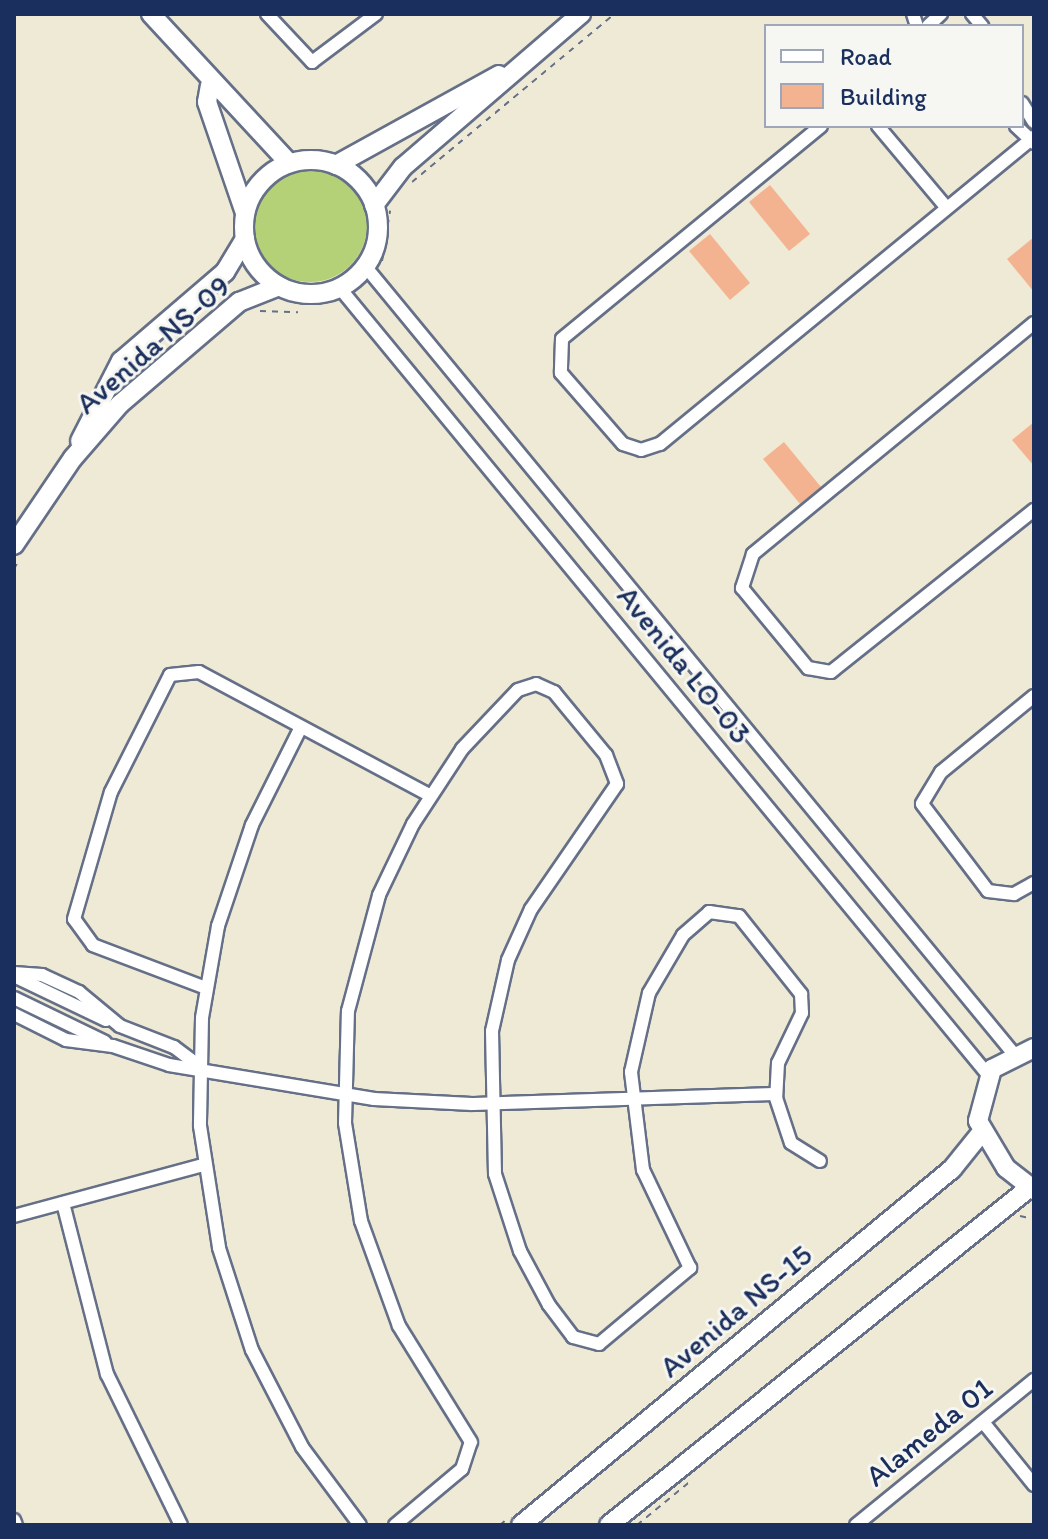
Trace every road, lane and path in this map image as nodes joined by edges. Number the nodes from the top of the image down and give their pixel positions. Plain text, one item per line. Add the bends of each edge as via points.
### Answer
1 (151, 14) edge
2 (267, 14) edge
3 (376, 14) edge
4 (581, 14) edge
5 (614, 14) edge
6 (529, 58) junction
7 (210, 85) junction
8 (819, 128) edge
9 (880, 128) edge
10 (1033, 140) edge
11 (289, 163) junction
12 (336, 165) junction
13 (406, 187) dead end
14 (382, 204) junction
15 (946, 207) junction
16 (245, 213) junction
17 (245, 239) junction
18 (374, 264) junction
19 (279, 286) junction
20 (339, 287) junction
21 (253, 311) dead end
22 (298, 312) dead end
23 (1034, 323) edge
24 (73, 458) junction
25 (1034, 510) edge
26 (17, 551) edge
27 (14, 569) edge
28 (1034, 696) edge
29 (301, 727) junction
30 (429, 795) junction
31 (1034, 883) edge
32 (14, 975) edge
33 (206, 988) junction
34 (14, 998) edge
35 (14, 1014) edge
36 (113, 1046) junction
37 (1034, 1048) edge
38 (1013, 1053) junction
39 (199, 1066) junction
40 (988, 1075) junction
41 (775, 1094) junction
42 (344, 1095) junction
43 (631, 1099) junction
44 (489, 1104) junction
45 (981, 1133) junction
46 (820, 1161) dead end
47 (203, 1165) junction
48 (1031, 1189) edge
49 (63, 1203) junction
50 (14, 1216) edge
51 (1034, 1380) edge
52 (983, 1422) junction
53 (1034, 1485) edge
54 (516, 1520) edge
55 (181, 1525) edge
56 (360, 1525) edge
57 (395, 1525) edge
58 (500, 1525) edge
59 (609, 1525) edge
60 (856, 1525) edge

1 - 7 street
2 - 3 street via 312,62
4 - 6 street
5 - 13 path
6 - 12 street
6 - 14 street via 403,167
7 - 11 street
7 - 16 street via 207,102
8 - 15 street via 562,339 561,373 623,444 641,450 660,444
9 - 15 street
10 - 15 street
11 - 12 street
11 - 16 street via 257,185
12 - 14 street
14 - 18 path
14 - 18 street
16 - 17 street
17 - 19 street via 255,264
17 - 24 street, Avenida NS-09 via 225,272 121,361
18 - 20 street
18 - 38 street, Avenida LO-03
19 - 20 street via 311,294
19 - 24 street, Avenida NS-09 via 239,302 120,404
20 - 40 street, Avenida LO-03
21 - 22 path
23 - 25 street via 753,554 742,588 808,668 834,671
24 - 26 street, Avenida NS-09
26 - 27 path
28 - 31 street via 941,772 922,804 988,891 1014,894
29 - 30 street
29 - 33 street via 238,861
29 - 33 street via 199,672 176,671 157,693 102,815 74,917 77,930 99,948
30 - 42 street via 379,895 359,955
30 - 44 street via 482,724 528,685 554,692 616,778 614,794 558,860 508,960 492,1031
32 - 39 street via 42,975 79,992 120,1026 178,1049
33 - 39 street
34 - 36 street
35 - 36 street via 60,1039
36 - 39 street via 169,1065
37 - 38 street
38 - 40 street
39 - 42 street
39 - 47 street
40 - 45 street
41 - 43 street
41 - 43 street via 803,997 742,919 715,910 683,935 649,993 634,1046
41 - 46 street via 789,1140
42 - 44 street
42 - 57 street via 353,1189 380,1280 414,1353 471,1442 462,1469
43 - 44 street
43 - 44 street via 643,1170 689,1253 685,1278 599,1344 568,1331 520,1251 495,1174
45 - 48 street
45 - 54 street, Avenida NS-15 via 952,1169
47 - 49 street
47 - 56 street via 229,1287 262,1373 311,1461
48 - 59 street
49 - 50 street
49 - 55 street via 104,1367
51 - 52 street, Alameda 01
52 - 53 street
52 - 60 street, Alameda 01
54 - 58 path

